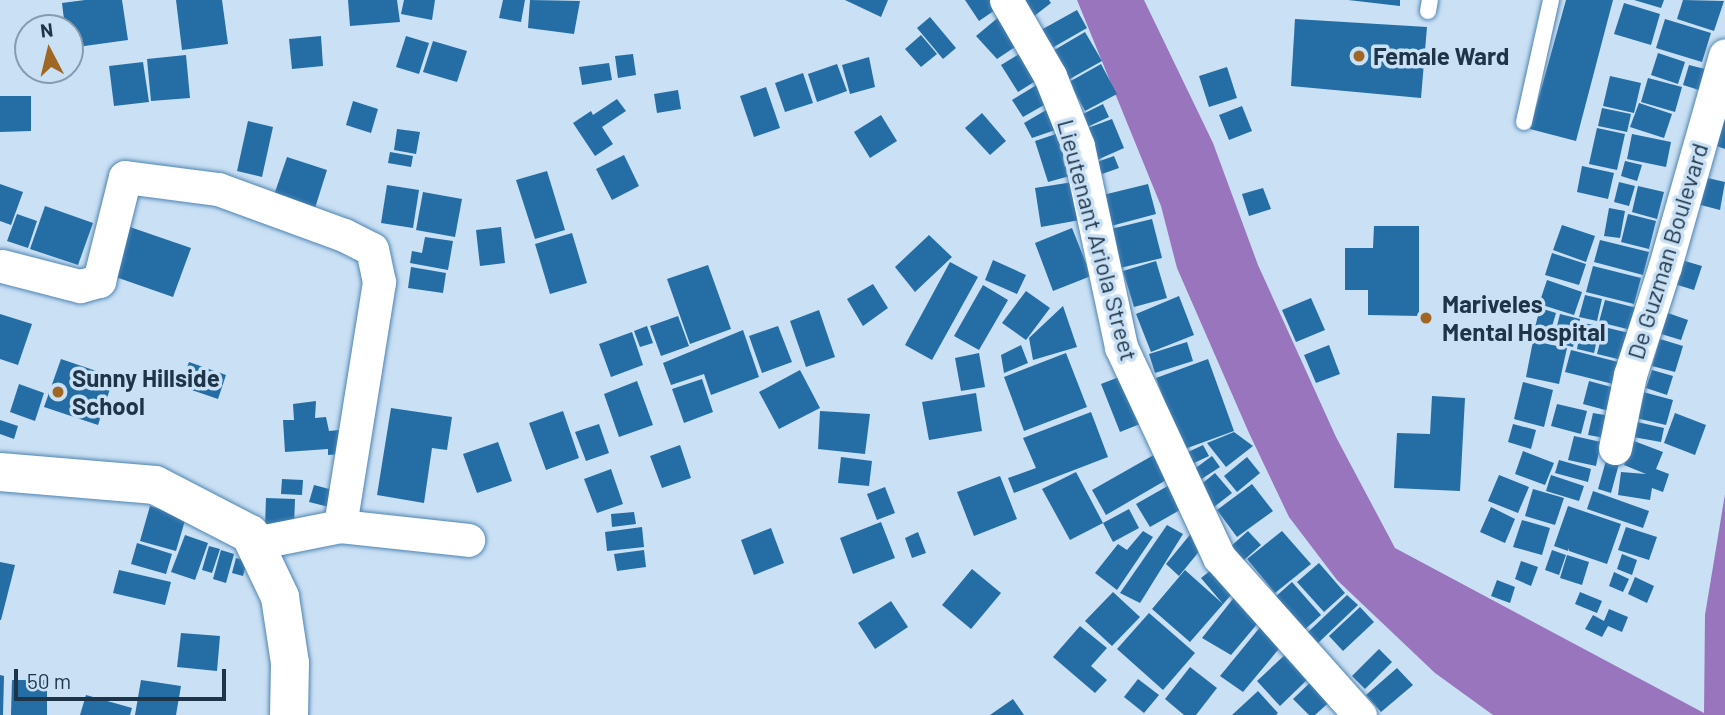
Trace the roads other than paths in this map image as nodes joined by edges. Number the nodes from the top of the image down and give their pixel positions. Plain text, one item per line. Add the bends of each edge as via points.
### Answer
1 (1006, 0) edge
2 (1551, 0) edge
3 (1725, 55) edge
4 (1524, 122) dead end
5 (2, 266) dead end
6 (1615, 448) dead end
7 (0, 472) edge
8 (340, 526) junction
9 (468, 540) dead end
10 (255, 542) junction
11 (289, 715) edge
12 (1360, 715) edge

1 - 12 street, Lieutenant Ariola Street via 1050,76 1078,146 1121,347 1219,557
2 - 4 lane
3 - 6 street, De Guzman Boulevard via 1630,375
5 - 8 street via 80,286 99,281 125,177 218,189 372,249 379,282
7 - 10 main road via 155,485 250,534
8 - 9 street
8 - 10 street
10 - 11 main road via 281,597 290,663

